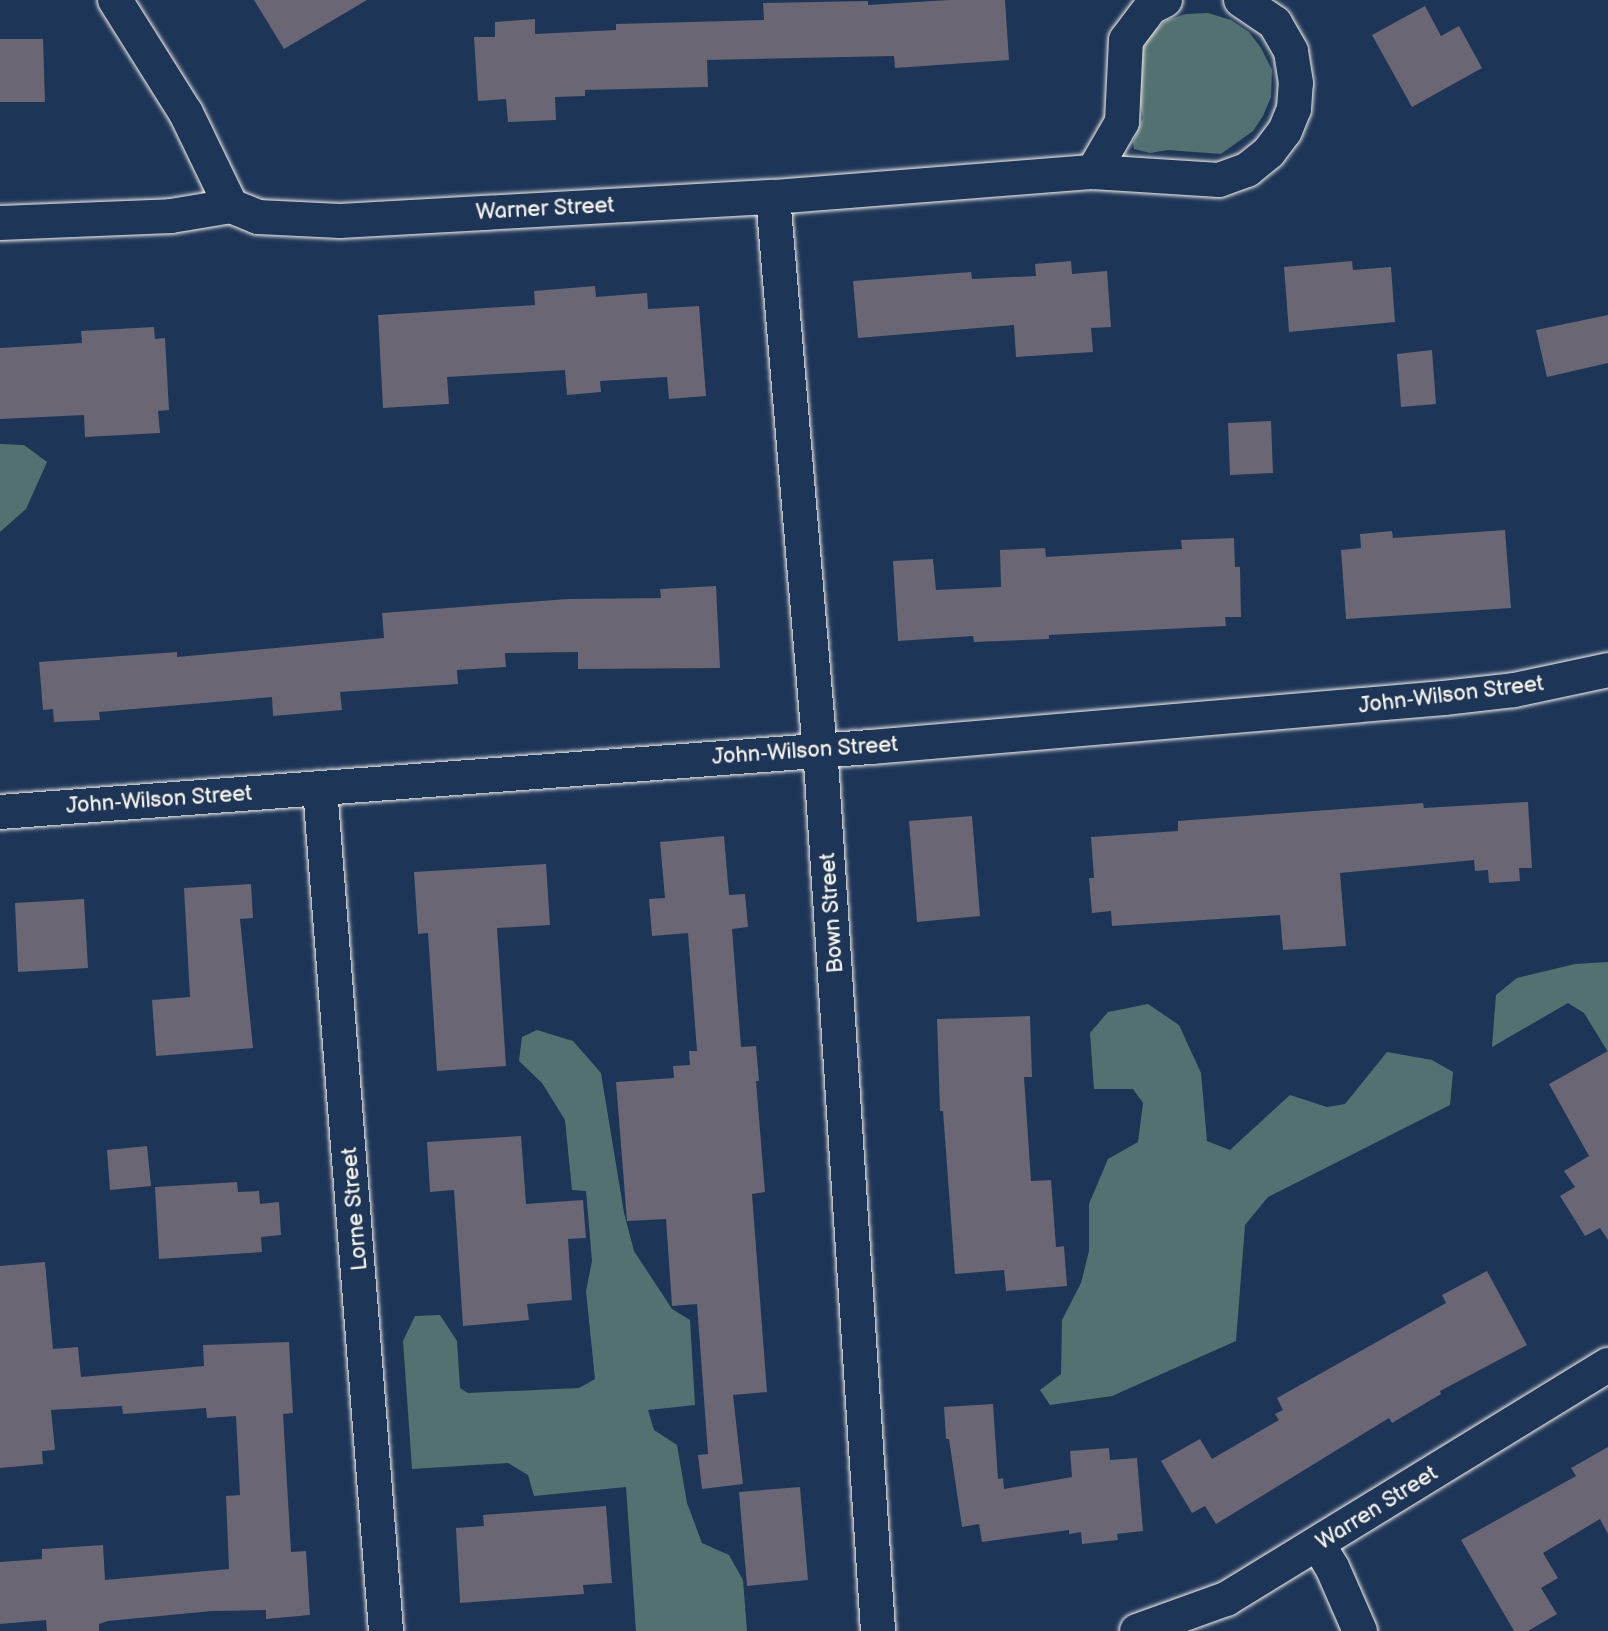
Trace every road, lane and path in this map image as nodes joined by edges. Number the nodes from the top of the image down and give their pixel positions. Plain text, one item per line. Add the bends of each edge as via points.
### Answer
1 (115, 0) edge
2 (1165, 0) edge
3 (1241, 0) edge
4 (1093, 172) junction
5 (773, 197) junction
6 (231, 206) junction
7 (0, 223) edge
8 (1608, 670) edge
9 (819, 750) junction
10 (320, 788) junction
11 (0, 812) edge
12 (1608, 1365) edge
13 (1318, 1544) junction
14 (386, 1631) edge
15 (878, 1631) edge
16 (1137, 1631) edge
17 (1360, 1631) edge

1 - 6 street via 186,113
2 - 4 street via 1151,7 1126,40 1122,122
3 - 4 street, Warner Street via 1275,23 1291,51 1294,109 1269,152 1247,170 1219,180
4 - 5 street, Warner Street
5 - 6 street, Warner Street via 340,221 258,217
5 - 9 street, Bown Street
6 - 7 street, Warner Street via 171,216
8 - 9 street, John-Wilson Street via 1444,698
9 - 10 street, John-Wilson Street
9 - 15 street, Bown Street
10 - 11 street, John-Wilson Street
10 - 14 street, Lorne Street
12 - 13 street, Warren Street
13 - 16 street, Warren Street via 1226,1599
13 - 17 street

